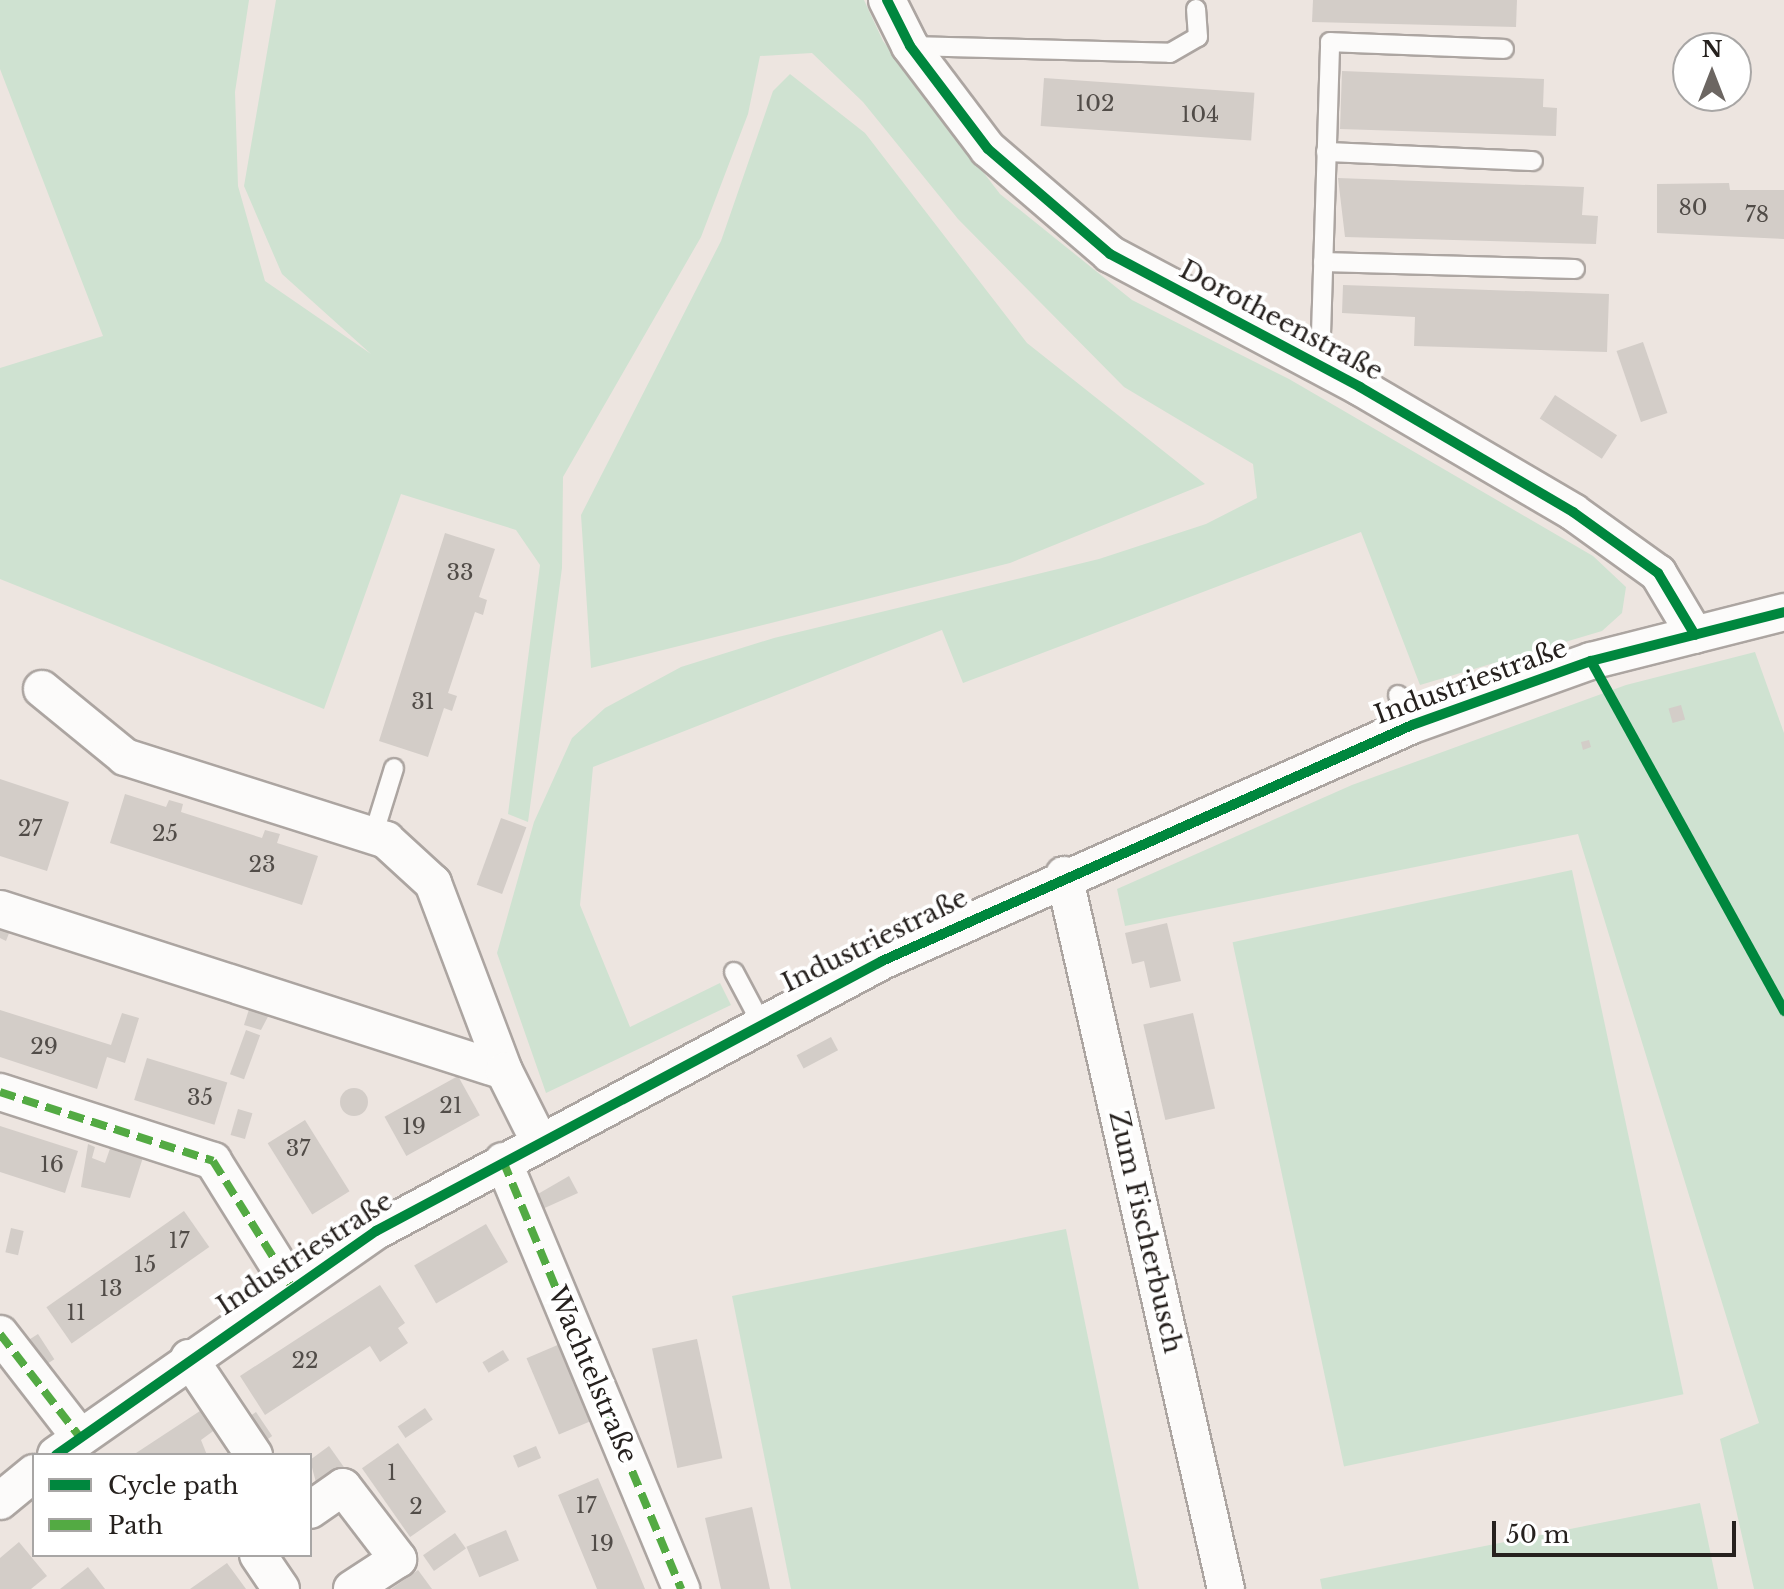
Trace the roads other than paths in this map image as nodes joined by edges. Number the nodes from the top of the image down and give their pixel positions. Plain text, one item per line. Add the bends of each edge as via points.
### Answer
1 (887, 0) edge
2 (1196, 9) dead end
3 (910, 46) junction
4 (1504, 49) dead end
5 (1326, 152) junction
6 (1533, 161) dead end
7 (1323, 262) junction
8 (1575, 269) dead end
9 (1320, 366) junction
10 (1784, 612) edge
11 (1695, 635) junction
12 (42, 689) dead end
13 (394, 768) dead end
14 (373, 836) junction
15 (1064, 875) junction
16 (0, 909) edge
17 (734, 972) dead end
18 (760, 1021) junction
19 (504, 1071) junction
20 (0, 1092) edge
21 (538, 1139) junction
22 (503, 1161) junction
23 (290, 1284) junction
24 (0, 1334) edge
25 (189, 1358) junction
26 (67, 1446) edge
27 (253, 1453) edge
28 (32, 1475) edge
29 (0, 1501) edge
30 (312, 1509) edge
31 (259, 1557) edge
32 (281, 1589) edge
33 (352, 1589) edge
34 (681, 1589) edge
35 (1226, 1589) edge

1 - 3 street, Dorotheenstraße
2 - 3 lane via 1198,37 1170,53
3 - 9 street, Dorotheenstraße via 988,149 1110,254
4 - 5 lane via 1330,42
5 - 6 lane
5 - 7 lane
7 - 8 lane
7 - 9 lane
9 - 11 street, Dorotheenstraße via 1585,521 1658,573
10 - 11 street, Industriestraße
11 - 15 street, Industriestraße via 1405,710
12 - 14 street via 125,757
13 - 14 lane
14 - 19 street via 433,883
15 - 18 street, Industriestraße
15 - 35 street, Zum Fischerbusch
16 - 19 street
17 - 18 lane
18 - 21 street, Industriestraße
19 - 21 street
20 - 23 street via 213,1161
21 - 22 street, Industriestraße
22 - 23 street, Industriestraße
22 - 34 street, Wachtelstraße
23 - 25 street, Industriestraße
24 - 26 street
25 - 26 street, Industriestraße
25 - 27 street
28 - 29 street
30 - 33 street via 343,1487 398,1559
31 - 32 street

